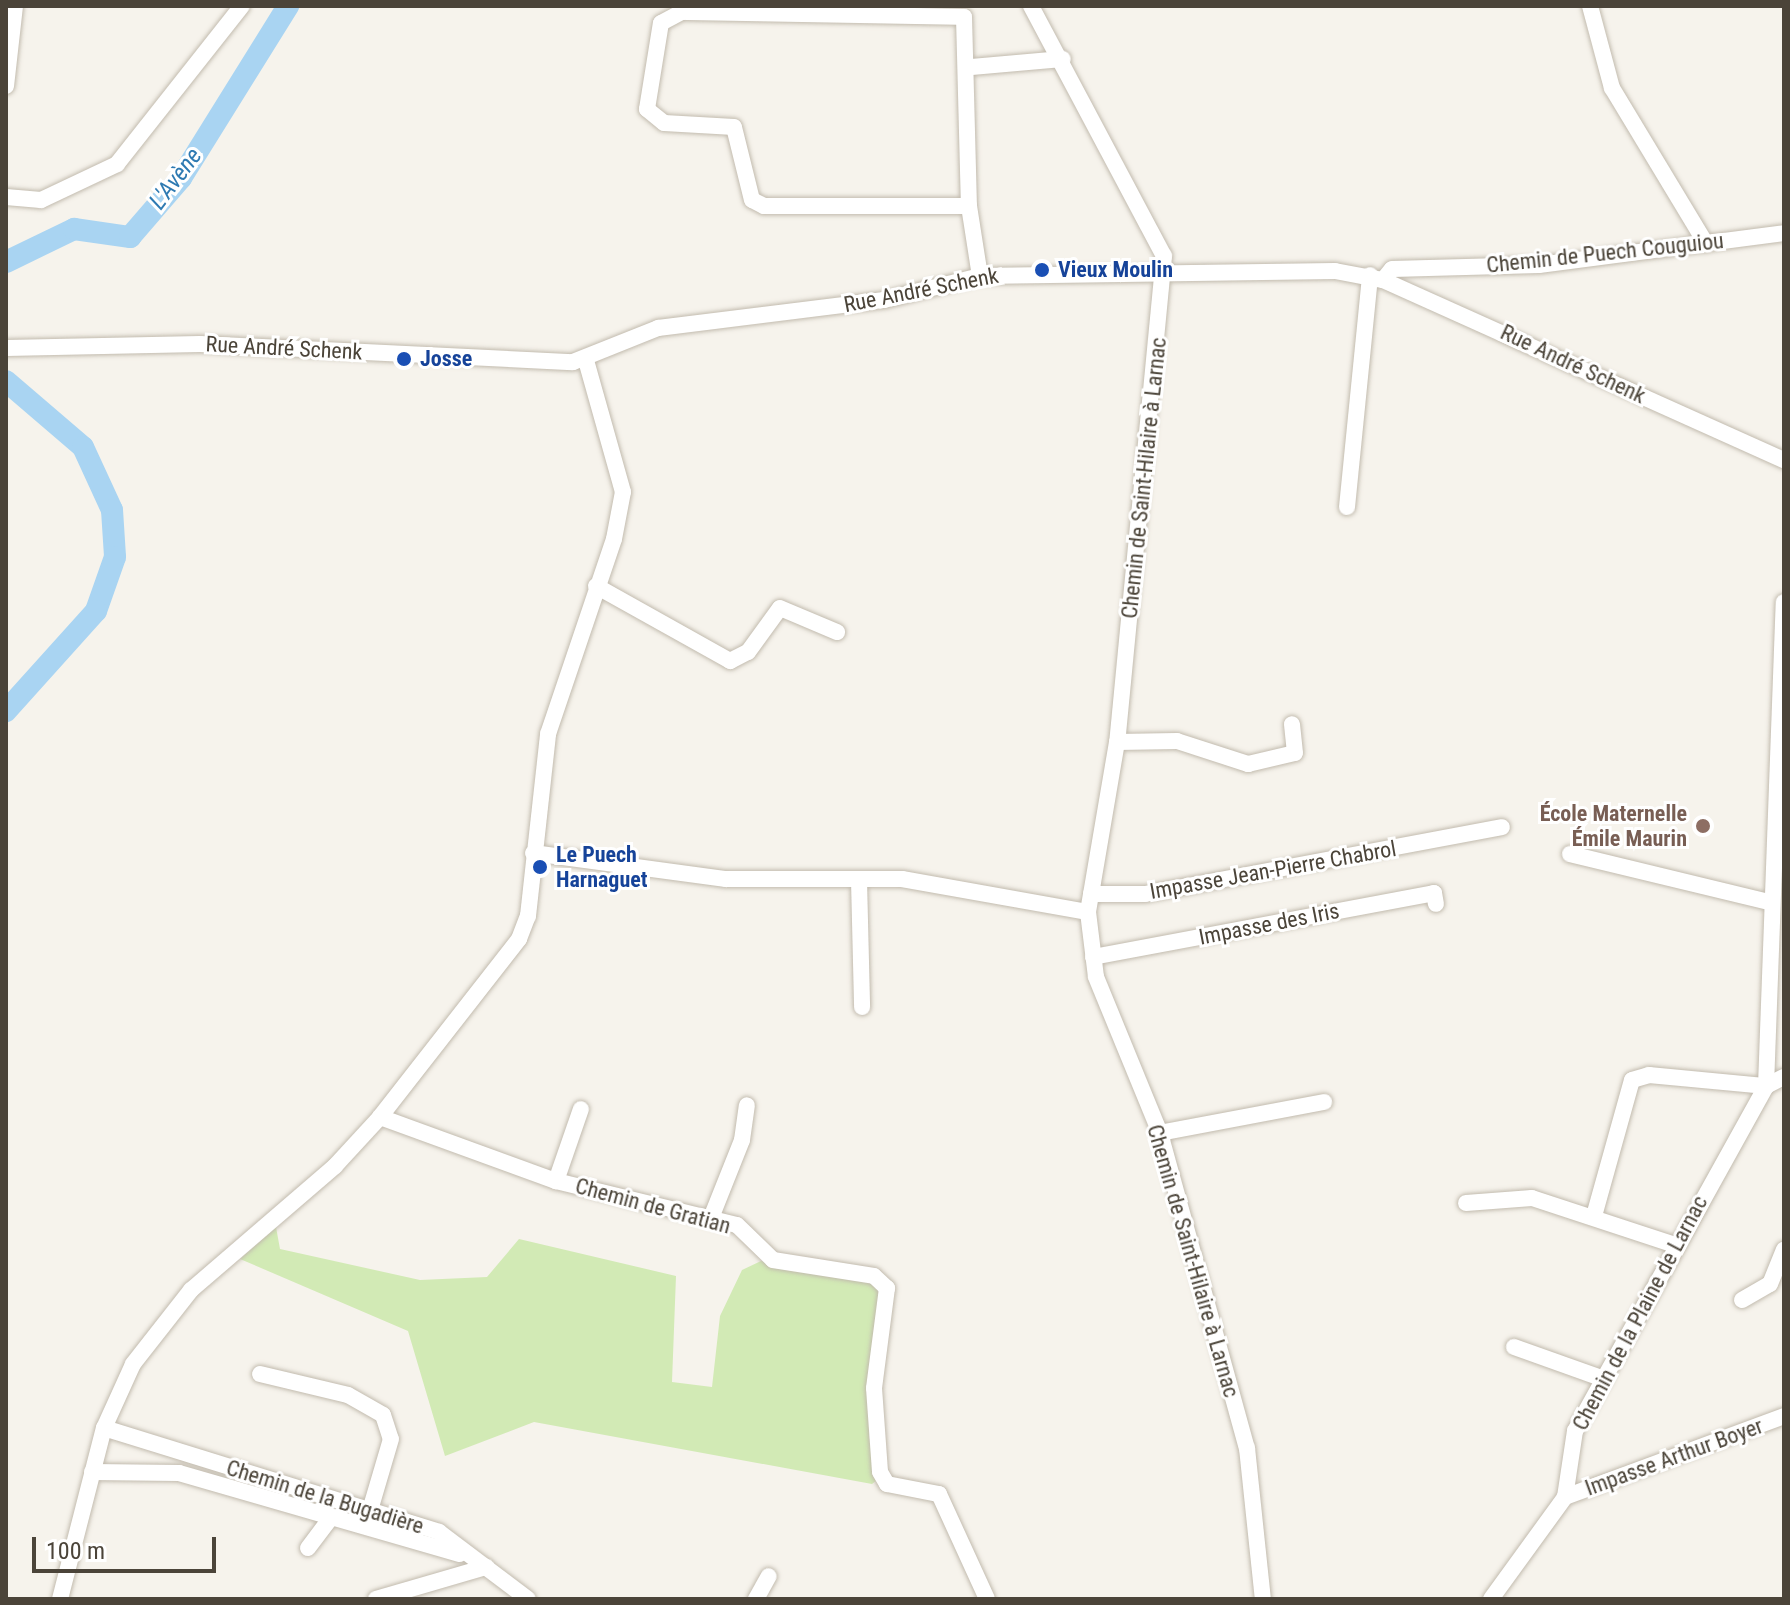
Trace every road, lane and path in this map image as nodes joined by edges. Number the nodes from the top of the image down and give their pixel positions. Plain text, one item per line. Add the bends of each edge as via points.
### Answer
1 (15, 6) edge
2 (242, 6) edge
3 (1031, 6) edge
4 (1590, 6) edge
5 (1063, 59) junction
6 (971, 67) junction
7 (6, 86) edge
8 (6, 197) edge
9 (969, 206) junction
10 (1784, 233) edge
11 (1706, 244) junction
12 (1165, 275) junction
13 (980, 276) junction
14 (1376, 278) junction
15 (6, 337) edge
16 (76, 344) junction
17 (6, 348) edge
18 (586, 360) junction
19 (1784, 460) edge
20 (1347, 507) dead end
21 (596, 586) junction
22 (1784, 602) edge
23 (837, 632) dead end
24 (1292, 724) dead end
25 (1117, 742) junction
26 (1502, 827) dead end
27 (533, 853) junction
28 (1570, 854) dead end
29 (859, 880) junction
30 (1091, 894) junction
31 (1777, 899) edge
32 (1436, 904) dead end
33 (1088, 912) junction
34 (1093, 957) junction
35 (862, 1007) dead end
36 (1778, 1083) edge
37 (1324, 1102) dead end
38 (747, 1105) dead end
39 (581, 1109) dead end
40 (380, 1117) junction
41 (1160, 1133) junction
42 (556, 1181) junction
43 (1466, 1203) dead end
44 (1594, 1216) junction
45 (711, 1218) junction
46 (1675, 1245) junction
47 (1784, 1250) edge
48 (1742, 1300) dead end
49 (1514, 1347) dead end
50 (260, 1374) dead end
51 (1604, 1379) junction
52 (1784, 1416) edge
53 (104, 1428) junction
54 (92, 1472) junction
55 (1565, 1497) junction
56 (371, 1507) junction
57 (331, 1517) junction
58 (308, 1548) dead end
59 (470, 1555) junction
60 (486, 1567) junction
61 (769, 1576) dead end
62 (60, 1599) edge
63 (376, 1599) edge
64 (528, 1599) edge
65 (756, 1599) edge
66 (987, 1599) edge
67 (1263, 1599) edge
68 (1491, 1599) edge

1 - 7 street
2 - 8 street via 117,164 41,200
3 - 5 street, Chemin de Saint-Hilaire à Larnac
4 - 11 street via 1612,88
5 - 6 street
5 - 12 street, Chemin de Saint-Hilaire à Larnac via 1164,256
6 - 9 street
6 - 9 street via 970,25 956,12 670,13 661,23 645,97 647,109 664,123 734,127 742,136 746,191 764,206
9 - 13 street
10 - 11 street, Chemin de Puech Couguiou
11 - 14 street, Chemin de Puech Couguiou via 1539,265 1392,269
12 - 13 street, Rue André Schenk
12 - 14 street, Rue André Schenk
12 - 25 street, Chemin de Saint-Hilaire à Larnac
13 - 18 street, Rue André Schenk via 884,300 658,328
14 - 19 street, Rue André Schenk
14 - 20 street
15 - 16 street, Rue André Schenk
16 - 17 street, Rue André Schenk
16 - 18 street, Rue André Schenk
18 - 21 street via 623,492
21 - 23 street via 730,661 748,652 780,608
21 - 27 street via 548,734
22 - 31 street
24 - 25 street via 1295,753 1248,764 1177,741
25 - 30 street, Chemin de Saint-Hilaire à Larnac
26 - 30 street, Impasse Jean-Pierre Chabrol via 1454,829 1145,894
27 - 29 street via 726,879
27 - 40 street via 519,939
28 - 31 street
29 - 33 street via 902,879
29 - 35 street
30 - 33 street, Chemin de Saint-Hilaire à Larnac
31 - 36 street
32 - 34 street, Impasse des Iris via 1434,893
33 - 34 street, Chemin de Saint-Hilaire à Larnac
34 - 41 street, Chemin de Saint-Hilaire à Larnac via 1118,1045
36 - 44 street via 1649,1075 1632,1080
36 - 46 street, Chemin de la Plaine de Larnac
37 - 41 street
38 - 45 street via 742,1140
39 - 42 street
40 - 42 street, Chemin de Gratian
40 - 53 street via 335,1166 191,1290 133,1364
41 - 67 street, Chemin de Saint-Hilaire à Larnac via 1247,1448
42 - 45 street, Chemin de Gratian
43 - 44 street via 1532,1198
44 - 46 street
45 - 66 street, Chemin de Gratian via 737,1225 773,1260 874,1276 887,1288 874,1388 880,1472 887,1484 939,1494
46 - 51 street, Chemin de la Plaine de Larnac
47 - 48 street via 1770,1284
49 - 51 street
50 - 56 street via 348,1395 383,1415 391,1439
51 - 55 street, Chemin de la Plaine de Larnac via 1575,1431
52 - 55 street, Impasse Arthur Boyer
53 - 54 street
53 - 56 street, Chemin de la Bugadière
54 - 57 street via 179,1473
54 - 62 street
55 - 68 street, Chemin de la Plaine de Larnac
56 - 59 street, Chemin de la Bugadière via 439,1532
57 - 58 street
57 - 59 street
59 - 60 street, Chemin de la Bugadière
60 - 63 street
60 - 64 street, Chemin de la Bugadière
61 - 65 street

